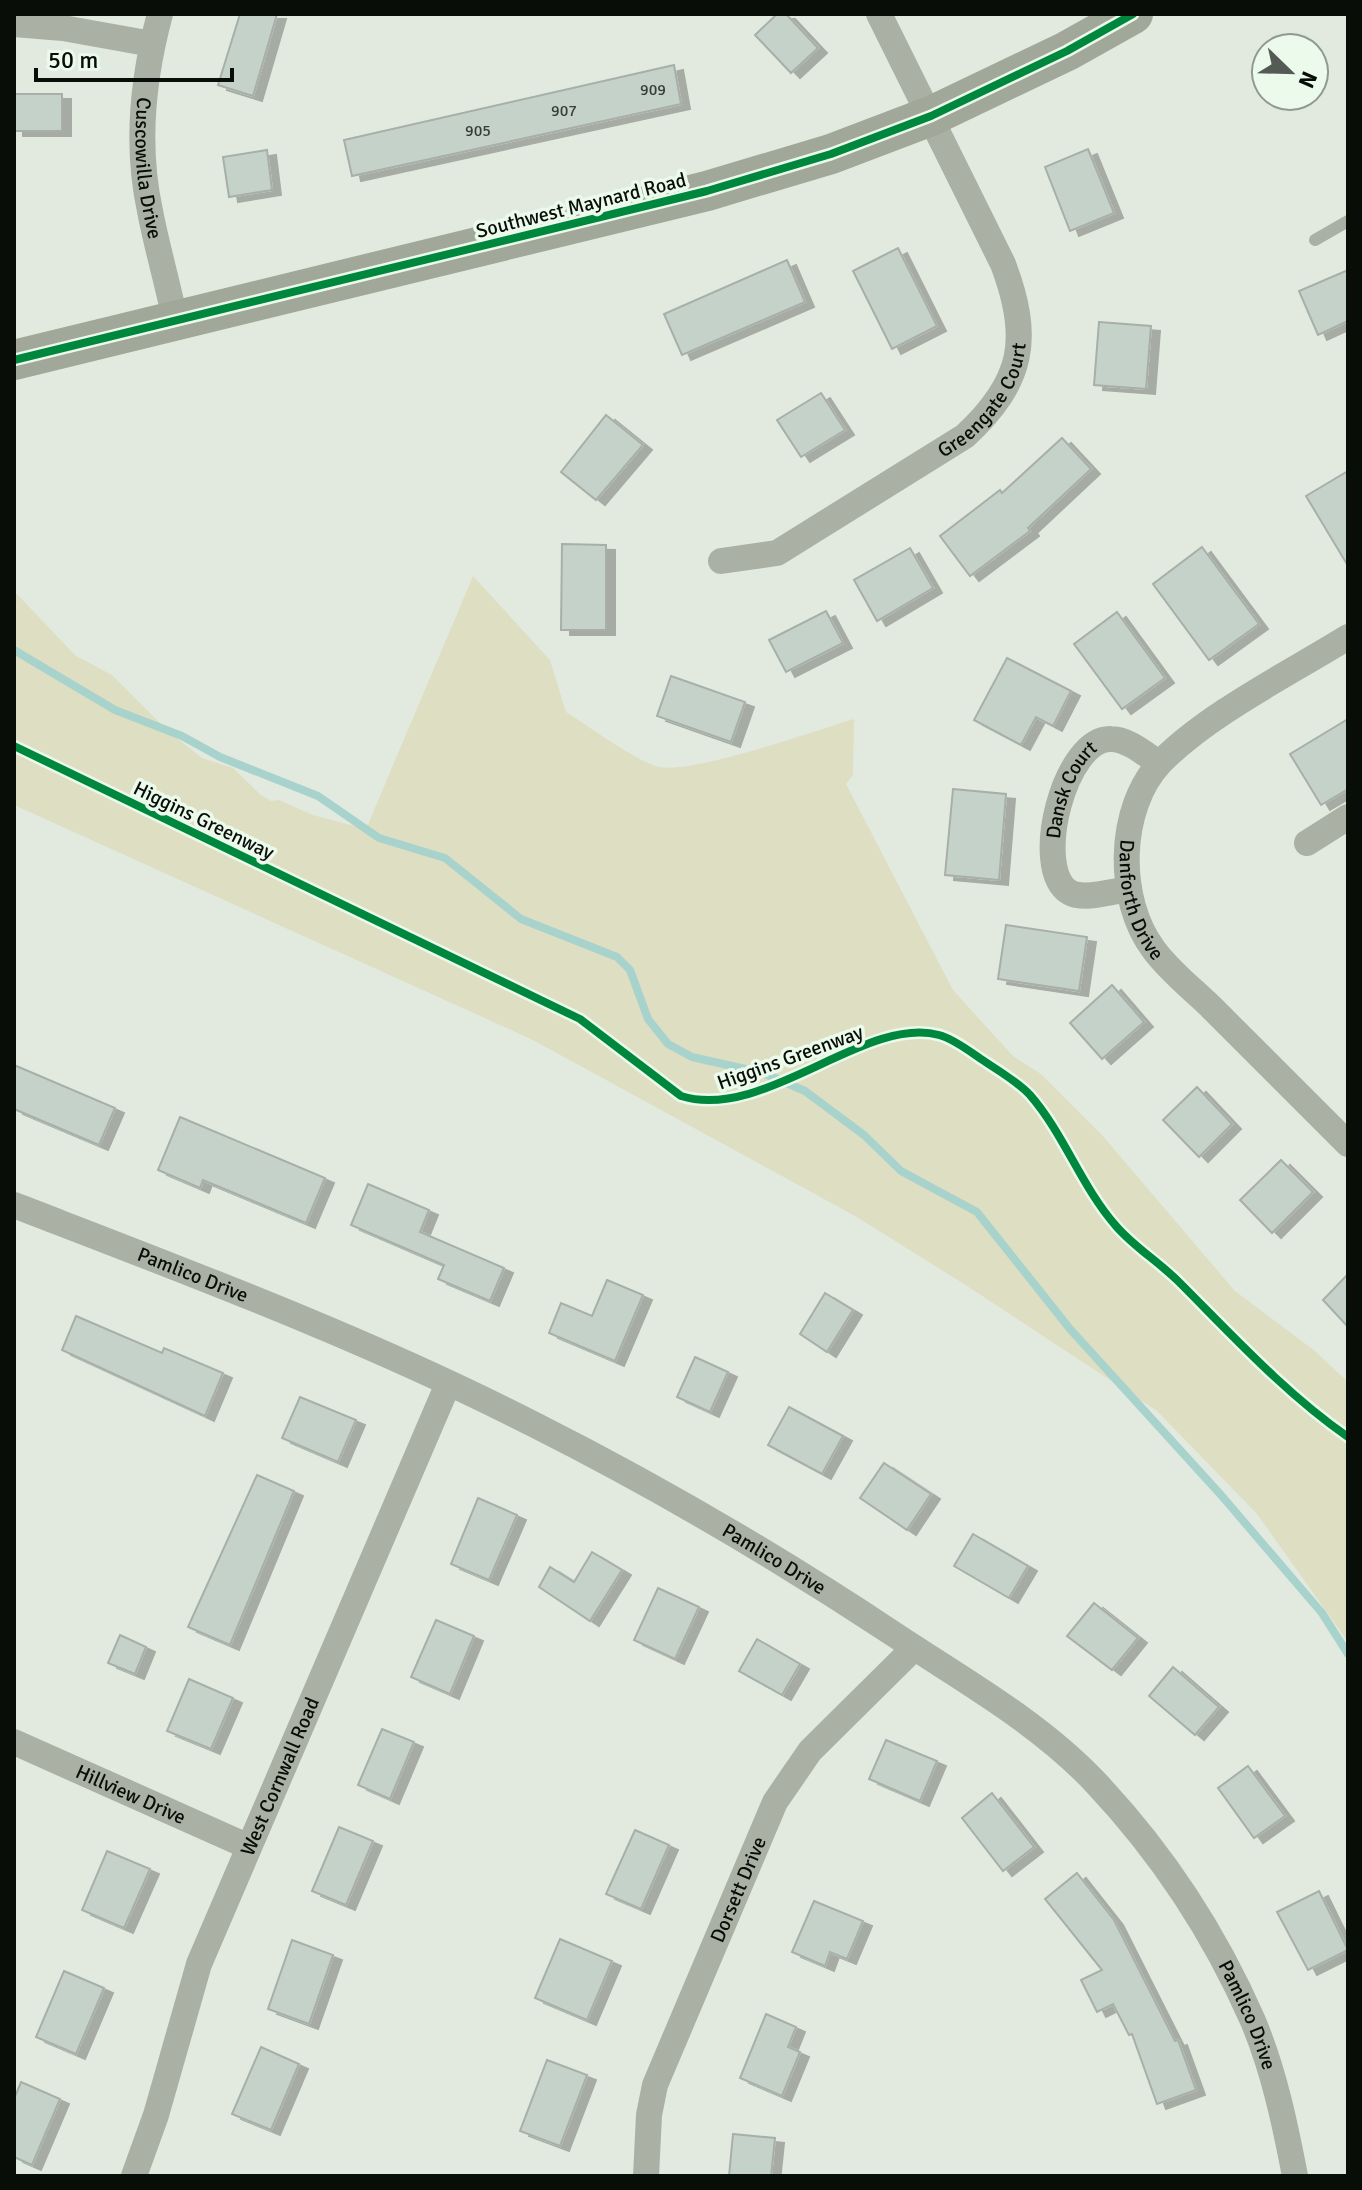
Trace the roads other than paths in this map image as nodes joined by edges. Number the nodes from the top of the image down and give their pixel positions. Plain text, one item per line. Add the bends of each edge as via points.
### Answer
1 (160, 14) edge
2 (879, 14) edge
3 (1133, 14) edge
4 (14, 24) edge
5 (152, 44) junction
6 (931, 116) junction
7 (1348, 221) edge
8 (1315, 240) dead end
9 (175, 320) junction
10 (14, 360) edge
11 (721, 561) dead end
12 (1348, 637) edge
13 (1159, 763) junction
14 (1348, 817) edge
15 (1307, 843) dead end
16 (1129, 889) junction
17 (1348, 1144) edge
18 (14, 1205) edge
19 (448, 1384) junction
20 (914, 1648) junction
21 (14, 1742) edge
22 (247, 1846) junction
23 (134, 2176) edge
24 (646, 2176) edge
25 (1295, 2176) edge

1 - 5 street, Cuscowilla Drive
2 - 6 street, Greengate Court
3 - 6 main road, Southwest Maynard Road
4 - 5 street
5 - 9 street, Cuscowilla Drive via 142,129 145,173
6 - 9 main road, Southwest Maynard Road via 831,154 707,191
6 - 11 street, Greengate Court via 1017,302 1018,355 1005,388 988,415 965,436 777,553
7 - 8 lane
9 - 10 main road, Southwest Maynard Road
12 - 13 street, Danforth Drive via 1197,732
13 - 16 street, Danforth Drive via 1130,825
13 - 16 street, Dansk Court via 1115,739 1101,739 1068,776 1056,819 1051,857 1067,891 1078,896
14 - 15 street
16 - 17 street, Danforth Drive via 1153,950
18 - 19 street, Pamlico Drive via 231,1289
19 - 20 street, Pamlico Drive via 615,1466 768,1552
19 - 22 street, West Cornwall Road
20 - 24 street, Dorsett Drive via 810,1751 775,1802 655,2085
20 - 25 street, Pamlico Drive via 1036,1730 1094,1780 1180,1887 1254,2023 1279,2100
21 - 22 street, Hillview Drive
22 - 23 street, West Cornwall Road via 199,1964

